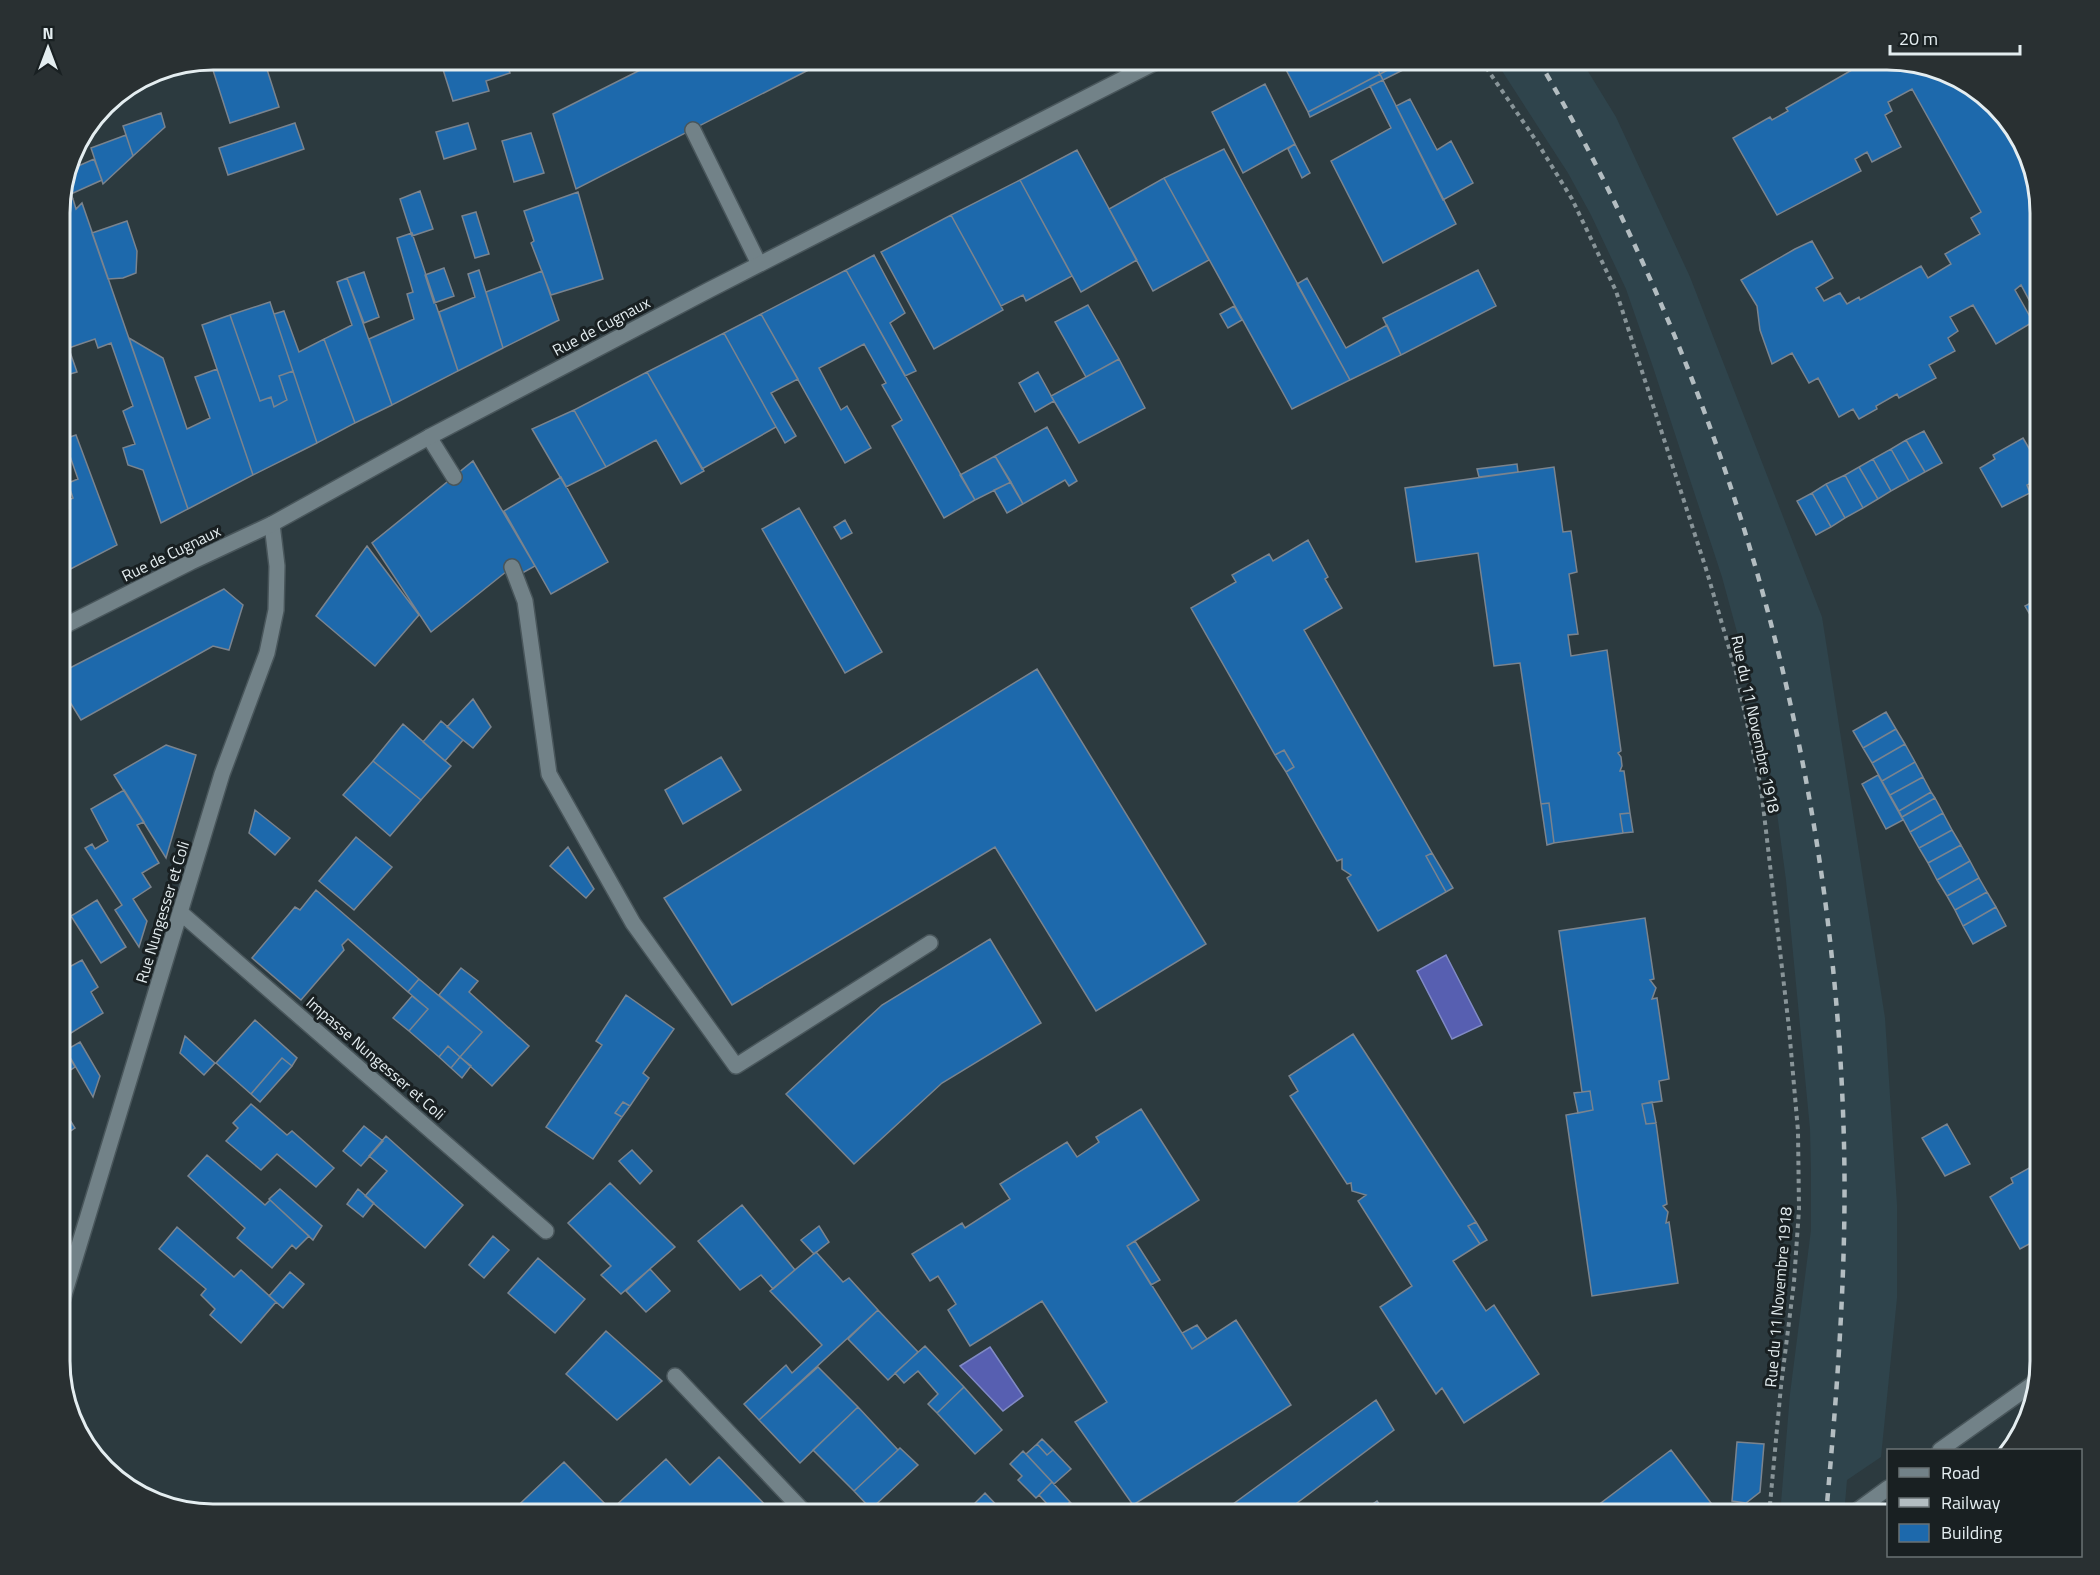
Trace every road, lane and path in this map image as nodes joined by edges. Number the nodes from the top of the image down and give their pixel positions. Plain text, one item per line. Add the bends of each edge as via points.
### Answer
1 (1138, 71) edge
2 (1489, 71) edge
3 (693, 130) dead end
4 (759, 264) junction
5 (429, 437) junction
6 (454, 477) dead end
7 (272, 525) junction
8 (512, 567) dead end
9 (71, 622) edge
10 (181, 913) junction
11 (930, 943) dead end
12 (546, 1231) dead end
13 (71, 1272) edge
14 (675, 1376) dead end
15 (2027, 1388) edge
16 (1941, 1449) edge
17 (1887, 1489) edge
18 (797, 1504) edge
19 (1770, 1504) edge
20 (1866, 1504) edge

1 - 4 street, Rue de Cugnaux
2 - 19 path, Rue du 11 Novembre 1918 via 1572,199 1616,291 1707,572 1736,672 1761,788 1789,1028 1798,1131 1799,1209
3 - 4 street
4 - 5 street, Rue de Cugnaux
5 - 6 street
5 - 7 street, Rue de Cugnaux
7 - 9 street, Rue de Cugnaux
7 - 10 street, Rue Nungesser et Coli via 277,566 276,610 267,653 222,774
8 - 11 street via 525,601 549,774 633,923 736,1066
10 - 12 street, Impasse Nungesser et Coli
10 - 13 street, Rue Nungesser et Coli
14 - 18 street
15 - 16 street
17 - 20 street

